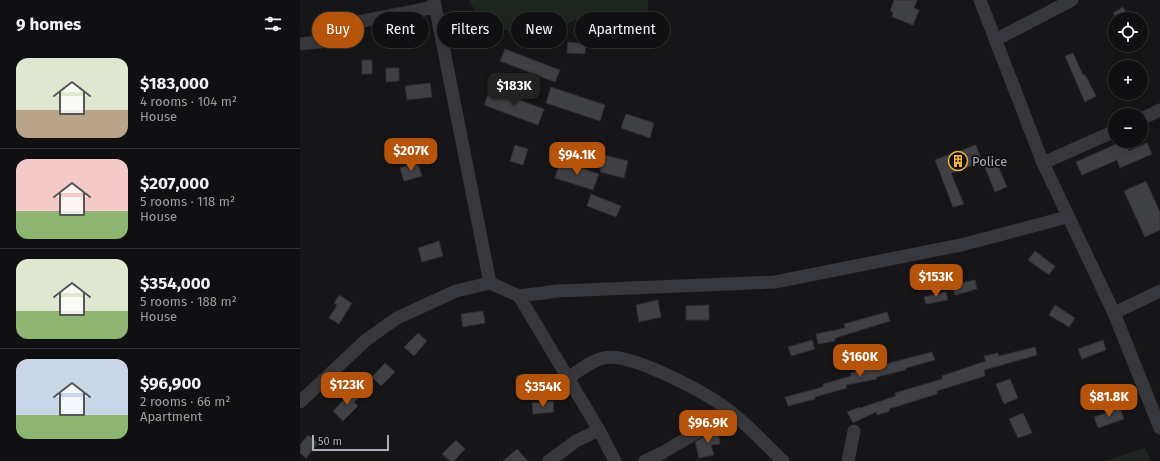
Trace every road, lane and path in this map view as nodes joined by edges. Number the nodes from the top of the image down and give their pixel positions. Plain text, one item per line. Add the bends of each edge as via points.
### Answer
1 (980, 0) edge
2 (1072, 0) edge
3 (434, 4) edge
4 (995, 40) junction
5 (300, 44) edge
6 (1160, 110) edge
7 (1148, 116) edge
8 (1108, 134) edge
9 (1043, 163) junction
10 (1067, 217) junction
11 (490, 283) junction
12 (1160, 291) edge
13 (519, 296) junction
14 (1114, 313) junction
15 (568, 378) junction
16 (300, 402) edge
17 (731, 412) junction
18 (1160, 428) edge
19 (599, 430) junction
20 (854, 431) dead end
21 (549, 461) edge
22 (615, 461) edge
23 (645, 461) edge
24 (783, 461) edge
25 (848, 461) edge

1 - 4 street
2 - 4 street
3 - 5 street via 358,22 338,40
3 - 11 street
4 - 9 street
6 - 7 street
8 - 9 street
9 - 10 street
10 - 13 street via 961,245 774,282 558,291
10 - 14 street
11 - 13 street
11 - 16 street via 456,291 397,318 366,340
12 - 14 street
13 - 15 street
14 - 18 street
15 - 17 street via 600,359 622,359 649,366
15 - 19 street
17 - 23 street via 662,454
17 - 24 street
19 - 21 street via 576,440
19 - 22 street
20 - 25 street

